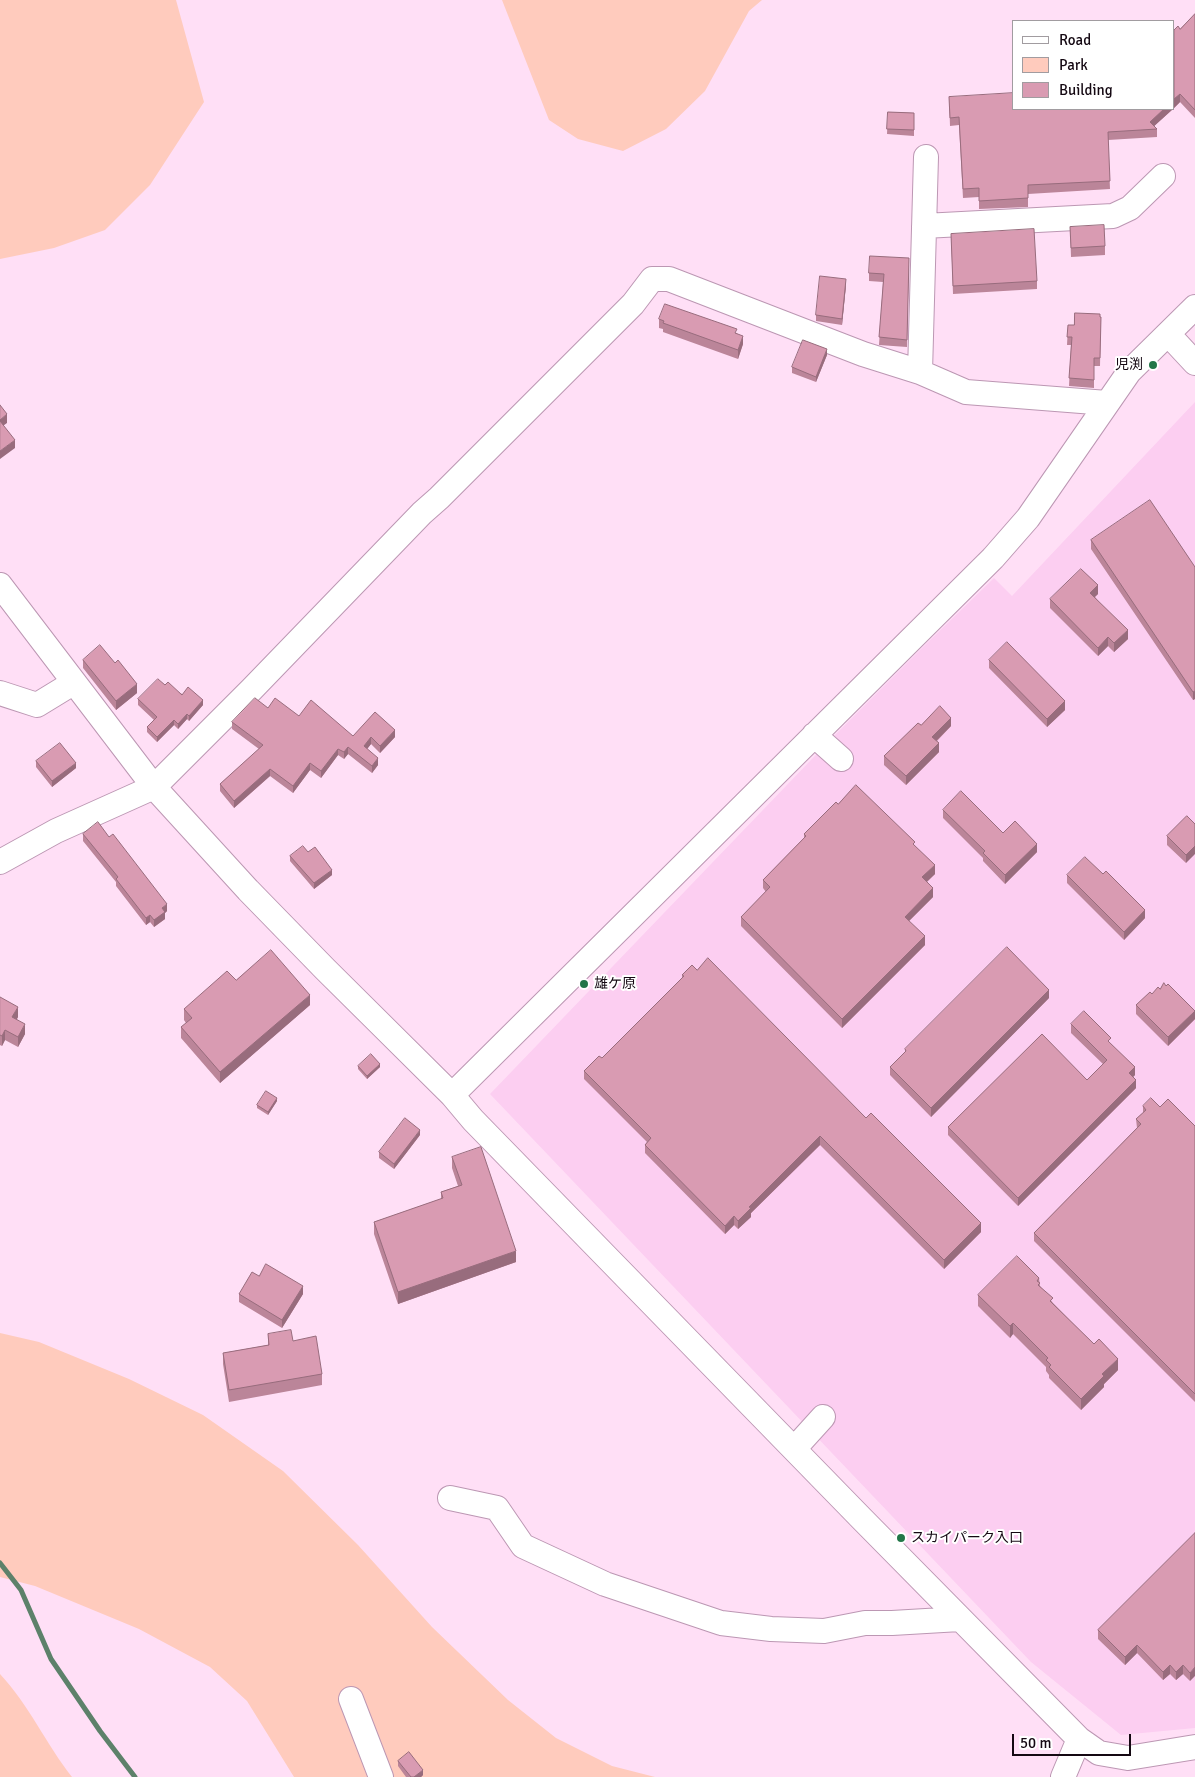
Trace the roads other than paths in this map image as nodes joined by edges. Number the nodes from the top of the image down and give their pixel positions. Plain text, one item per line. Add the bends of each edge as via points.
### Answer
1 (926, 157) dead end
2 (1163, 176) dead end
3 (924, 226) junction
4 (1195, 307) edge
5 (1168, 334) junction
6 (1195, 363) edge
7 (920, 372) junction
8 (1107, 403) junction
9 (0, 585) edge
10 (74, 683) junction
11 (0, 693) edge
12 (814, 735) junction
13 (841, 760) dead end
14 (154, 787) junction
15 (0, 862) edge
16 (452, 1095) junction
17 (823, 1417) dead end
18 (794, 1449) junction
19 (450, 1498) dead end
20 (960, 1619) junction
21 (351, 1699) dead end
22 (1079, 1739) junction
23 (1195, 1747) edge
24 (1120, 1767) edge
25 (381, 1777) edge
26 (1063, 1777) edge

1 - 3 street
2 - 3 street via 1130,208 1113,216
3 - 7 street
4 - 5 street
5 - 6 street
5 - 8 street via 1129,372
7 - 8 street via 966,392
7 - 14 street via 669,280 652,279 633,304
8 - 12 street via 1028,518
9 - 10 street
10 - 11 street via 37,705
10 - 14 street
12 - 13 street
12 - 16 street
14 - 15 street via 56,830
14 - 16 street via 324,969
16 - 18 street via 480,1128
17 - 18 street
18 - 20 street
19 - 20 street via 497,1508 523,1546 605,1584 721,1623 824,1631 865,1623
20 - 22 street
21 - 25 street
22 - 24 street
22 - 26 street
23 - 24 street via 1128,1758

